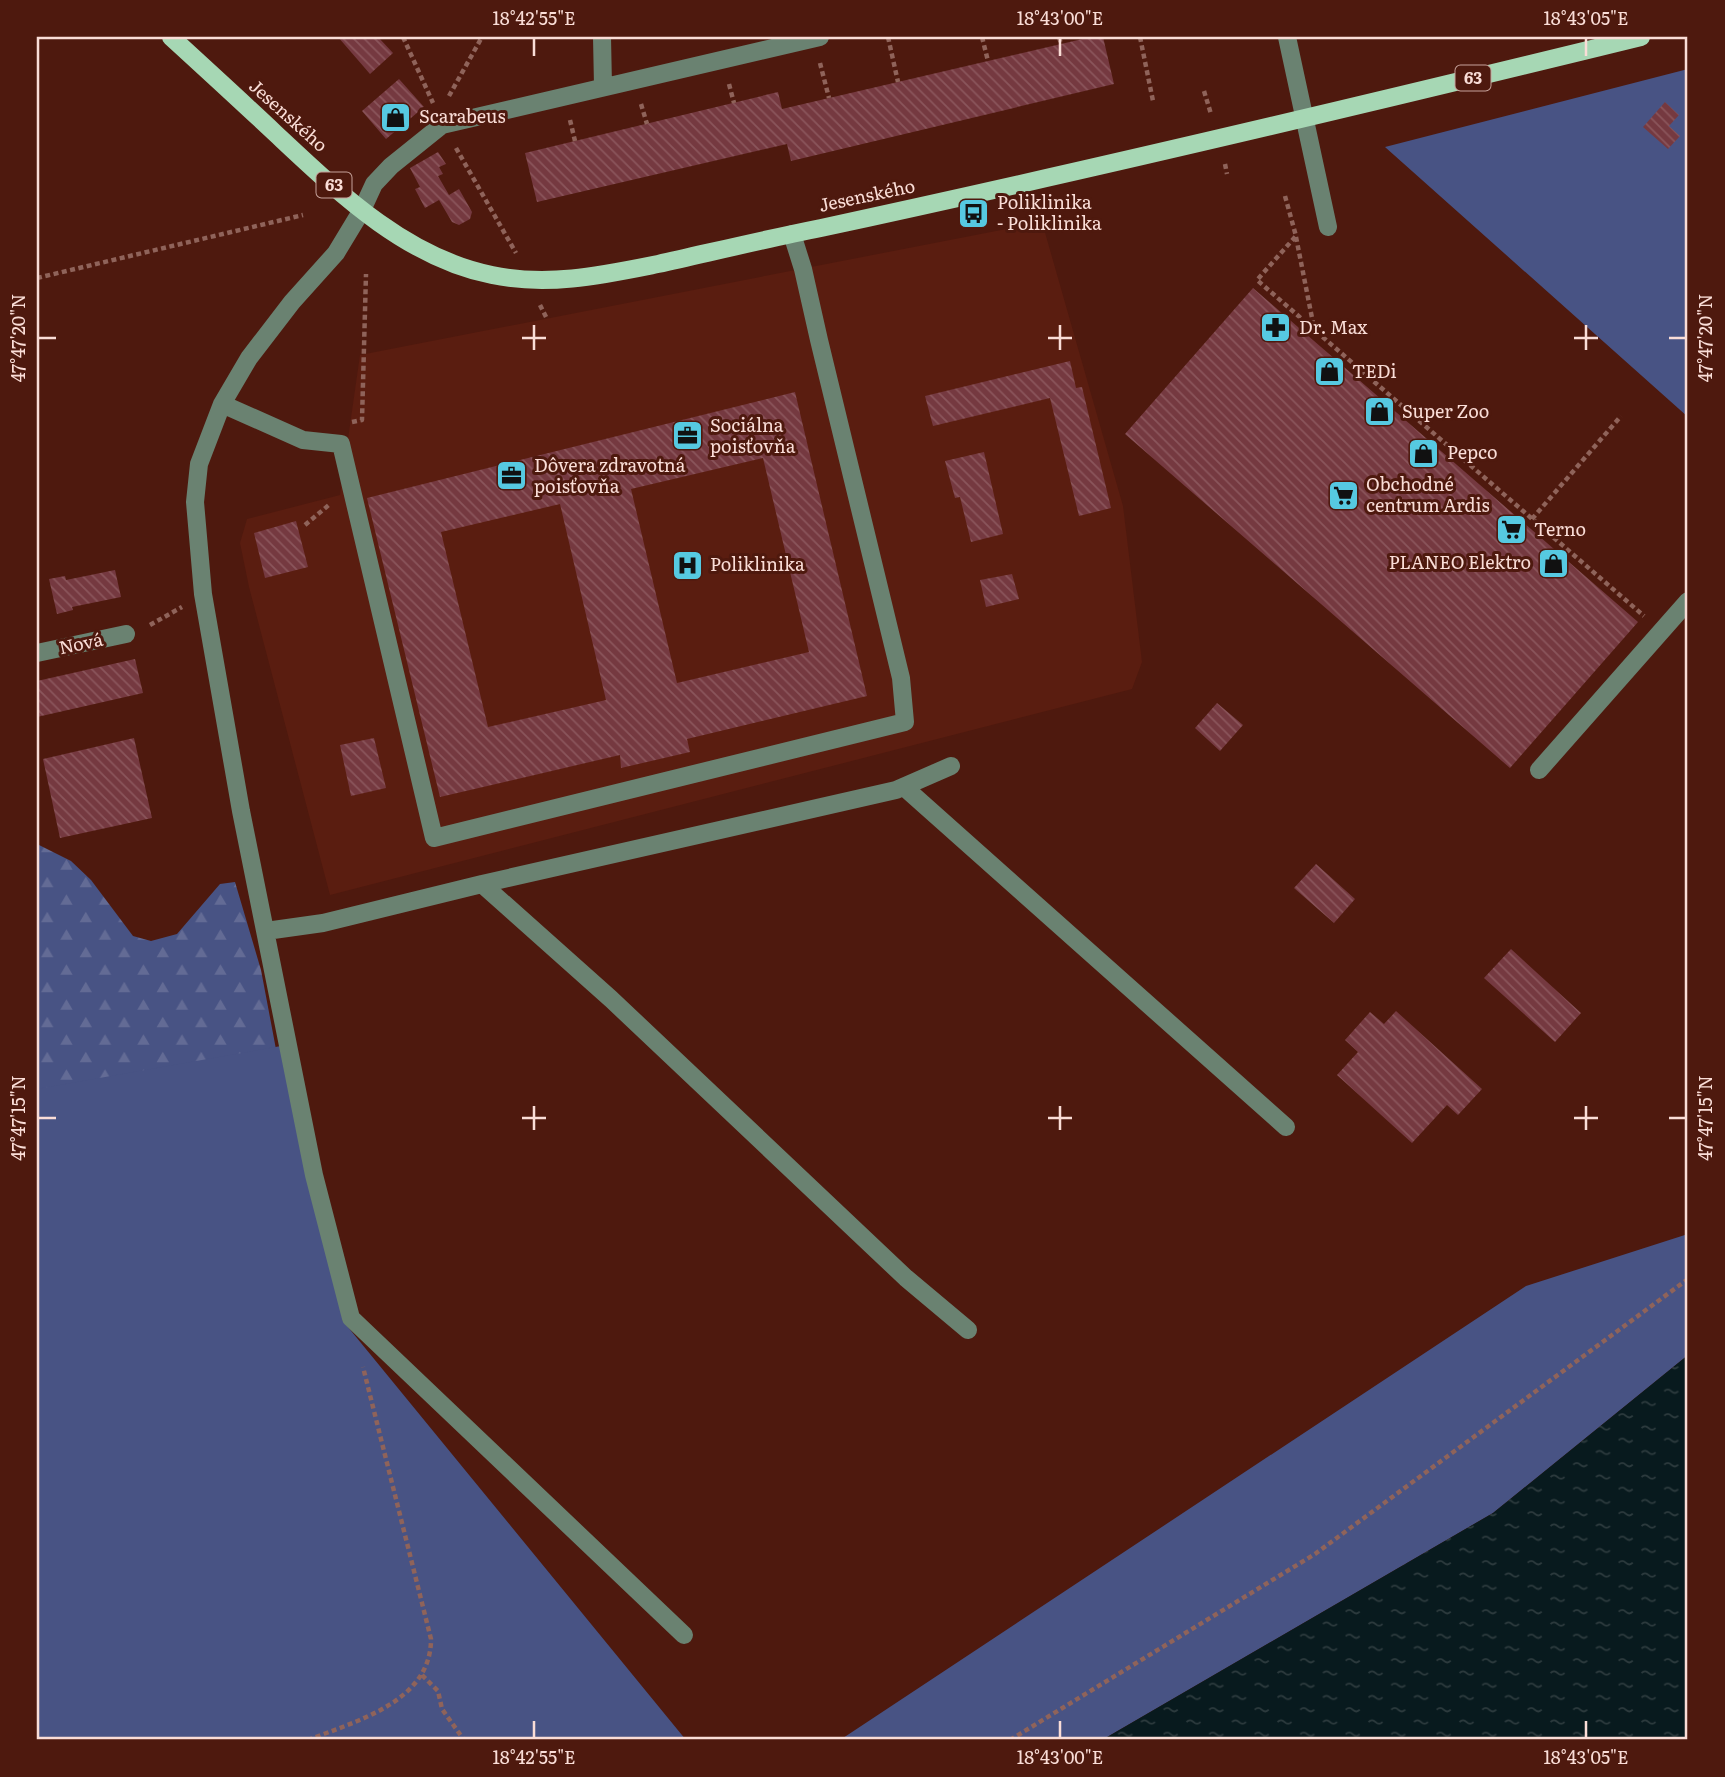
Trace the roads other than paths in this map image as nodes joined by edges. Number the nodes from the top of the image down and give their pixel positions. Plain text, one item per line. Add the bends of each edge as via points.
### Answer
1 (171, 37) edge
2 (602, 37) edge
3 (817, 37) edge
4 (1287, 37) edge
5 (1641, 37) edge
6 (757, 44) edge
7 (603, 86) junction
8 (1304, 118) junction
9 (362, 209) junction
10 (1328, 228) dead end
11 (792, 234) junction
12 (222, 404) junction
13 (1688, 601) edge
14 (126, 634) road end
15 (37, 653) edge
16 (951, 766) dead end
17 (1539, 770) dead end
18 (904, 787) junction
19 (482, 884) junction
20 (266, 931) junction
21 (1286, 1127) dead end
22 (968, 1330) dead end
23 (684, 1635) dead end

1 - 9 main road, Jesenského / 63
2 - 7 street
3 - 6 street
4 - 8 street
5 - 8 main road, Jesenského / 63
6 - 7 street
7 - 9 street via 440,120 374,184
8 - 10 street
8 - 11 main road, Jesenského / 63
9 - 11 main road, Jesenského / 63 via 421,250 456,265 528,280 589,278
9 - 12 street via 336,253 249,358
11 - 12 street via 901,678 905,722 434,838 341,444 303,440
12 - 20 street via 199,464 195,502 203,594
13 - 17 street
14 - 15 street, Nová
16 - 18 street
18 - 19 street
18 - 21 street
19 - 20 street via 323,923
19 - 22 street via 611,999 906,1278
20 - 23 street via 314,1175 351,1318

